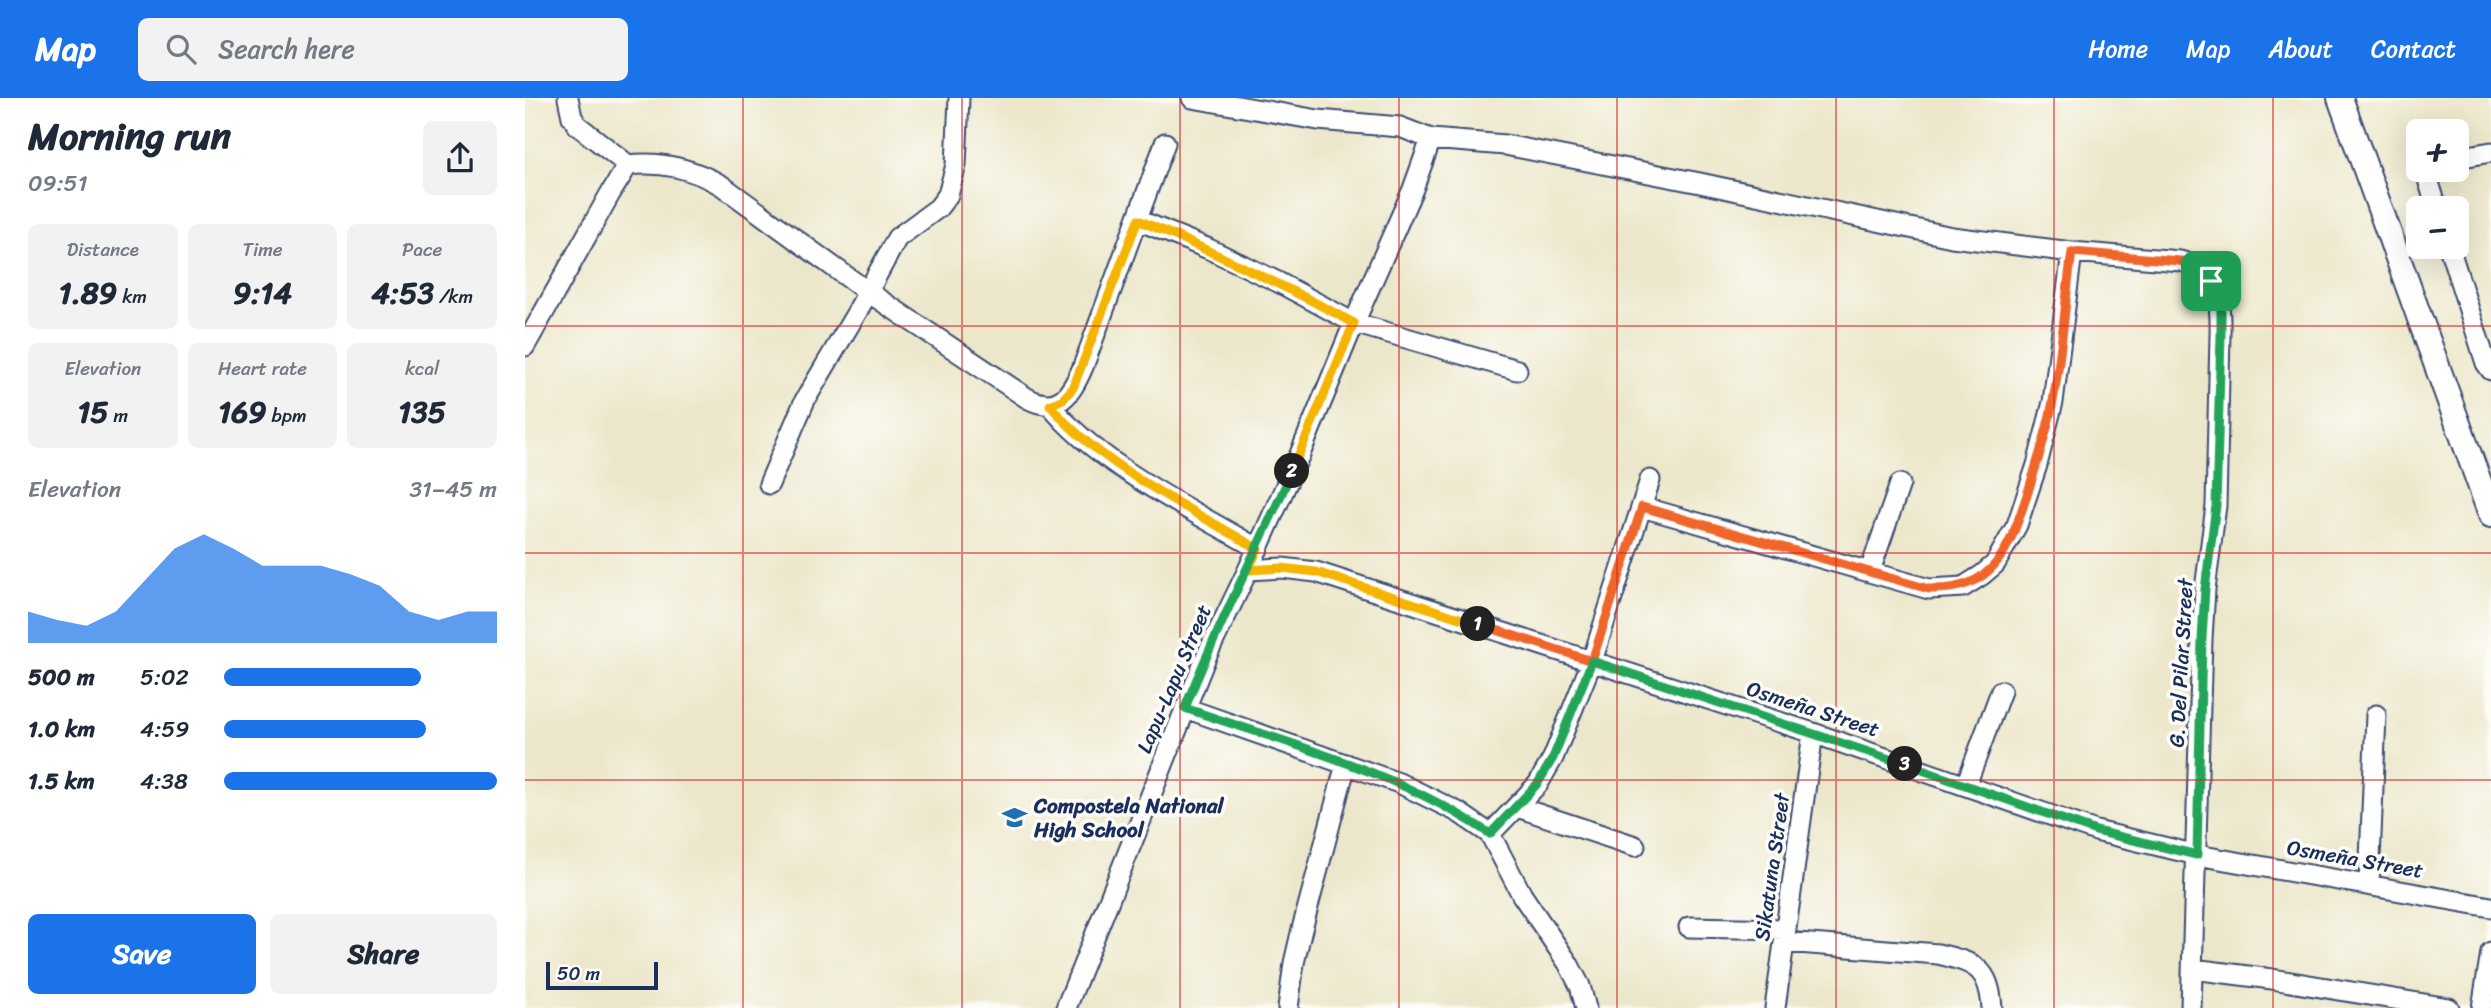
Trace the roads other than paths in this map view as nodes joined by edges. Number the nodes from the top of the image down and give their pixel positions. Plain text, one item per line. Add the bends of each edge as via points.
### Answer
1 (569, 98) edge
2 (959, 98) edge
3 (1192, 98) edge
4 (2340, 98) edge
5 (1431, 139) junction
6 (1165, 143) dead end
7 (2491, 152) edge
8 (2469, 156) edge
9 (628, 165) junction
10 (1138, 220) junction
11 (2072, 252) junction
12 (2453, 259) edge
13 (868, 292) junction
14 (1354, 323) junction
15 (525, 346) edge
16 (1517, 370) dead end
17 (2491, 370) edge
18 (1050, 405) junction
19 (1650, 480) dead end
20 (769, 484) dead end
21 (1900, 484) dead end
22 (1642, 507) junction
23 (2491, 515) edge
24 (1258, 549) junction
25 (1248, 570) junction
26 (1870, 571) junction
27 (1592, 661) junction
28 (2001, 691) dead end
29 (1185, 708) junction
30 (2376, 715) dead end
31 (1813, 733) junction
32 (1346, 764) junction
33 (1966, 785) junction
34 (1517, 807) junction
35 (1490, 834) junction
36 (1635, 846) dead end
37 (2197, 855) junction
38 (2369, 884) junction
39 (2491, 907) edge
40 (1689, 927) dead end
41 (1786, 935) junction
42 (2491, 952) edge
43 (2193, 970) junction
44 (2416, 1005) edge
45 (1066, 1008) edge
46 (1288, 1008) edge
47 (1586, 1008) edge
48 (1776, 1008) edge
49 (1992, 1008) edge
50 (2191, 1008) edge
51 (2449, 1008) edge
52 (2481, 1008) edge

1 - 9 street via 577,125
2 - 13 street via 956,165 948,195 897,239
3 - 5 street via 1318,120 1400,127
4 - 23 main road
5 - 11 street via 1505,145 1952,237
5 - 14 street, Lapu-Lapu Street
6 - 10 street
7 - 8 street
9 - 13 street via 679,166 703,175
9 - 15 street
10 - 14 street via 1278,282
10 - 18 street via 1073,388
11 - 26 street via 2053,402 2017,525 1995,564 1963,587 1929,589
11 - 37 street, G. Del Pilar Street via 2192,264 2211,281 2221,309 2216,506 2202,639
12 - 17 street
13 - 18 street via 1027,398
13 - 20 street via 805,400
14 - 16 street
14 - 24 street, Lapu-Lapu Street
18 - 24 street via 1090,445
19 - 22 street
21 - 26 street
22 - 26 street
22 - 27 street
24 - 25 street, Lapu-Lapu Street
25 - 27 street, Osmeña Street via 1316,572
25 - 29 street, Lapu-Lapu Street
27 - 31 street, Osmeña Street
27 - 34 street via 1553,758
28 - 33 street
29 - 32 street
29 - 45 street, Lapu-Lapu Street
30 - 38 street
31 - 33 street, Osmeña Street
31 - 41 street, Sikatuna Street
32 - 35 street via 1430,797
32 - 46 street via 1299,943
33 - 37 street, Osmeña Street via 2096,831
34 - 35 street
34 - 36 street
35 - 47 street via 1522,895 1569,963
37 - 38 street, Osmeña Street
37 - 43 street, G. Del Pilar Street
38 - 39 street, Osmeña Street
40 - 41 street
41 - 48 street, Sikatuna Street
41 - 49 street via 1953,957 1983,972
42 - 52 street
43 - 44 street
43 - 50 street, G. Del Pilar Street
44 - 51 street

